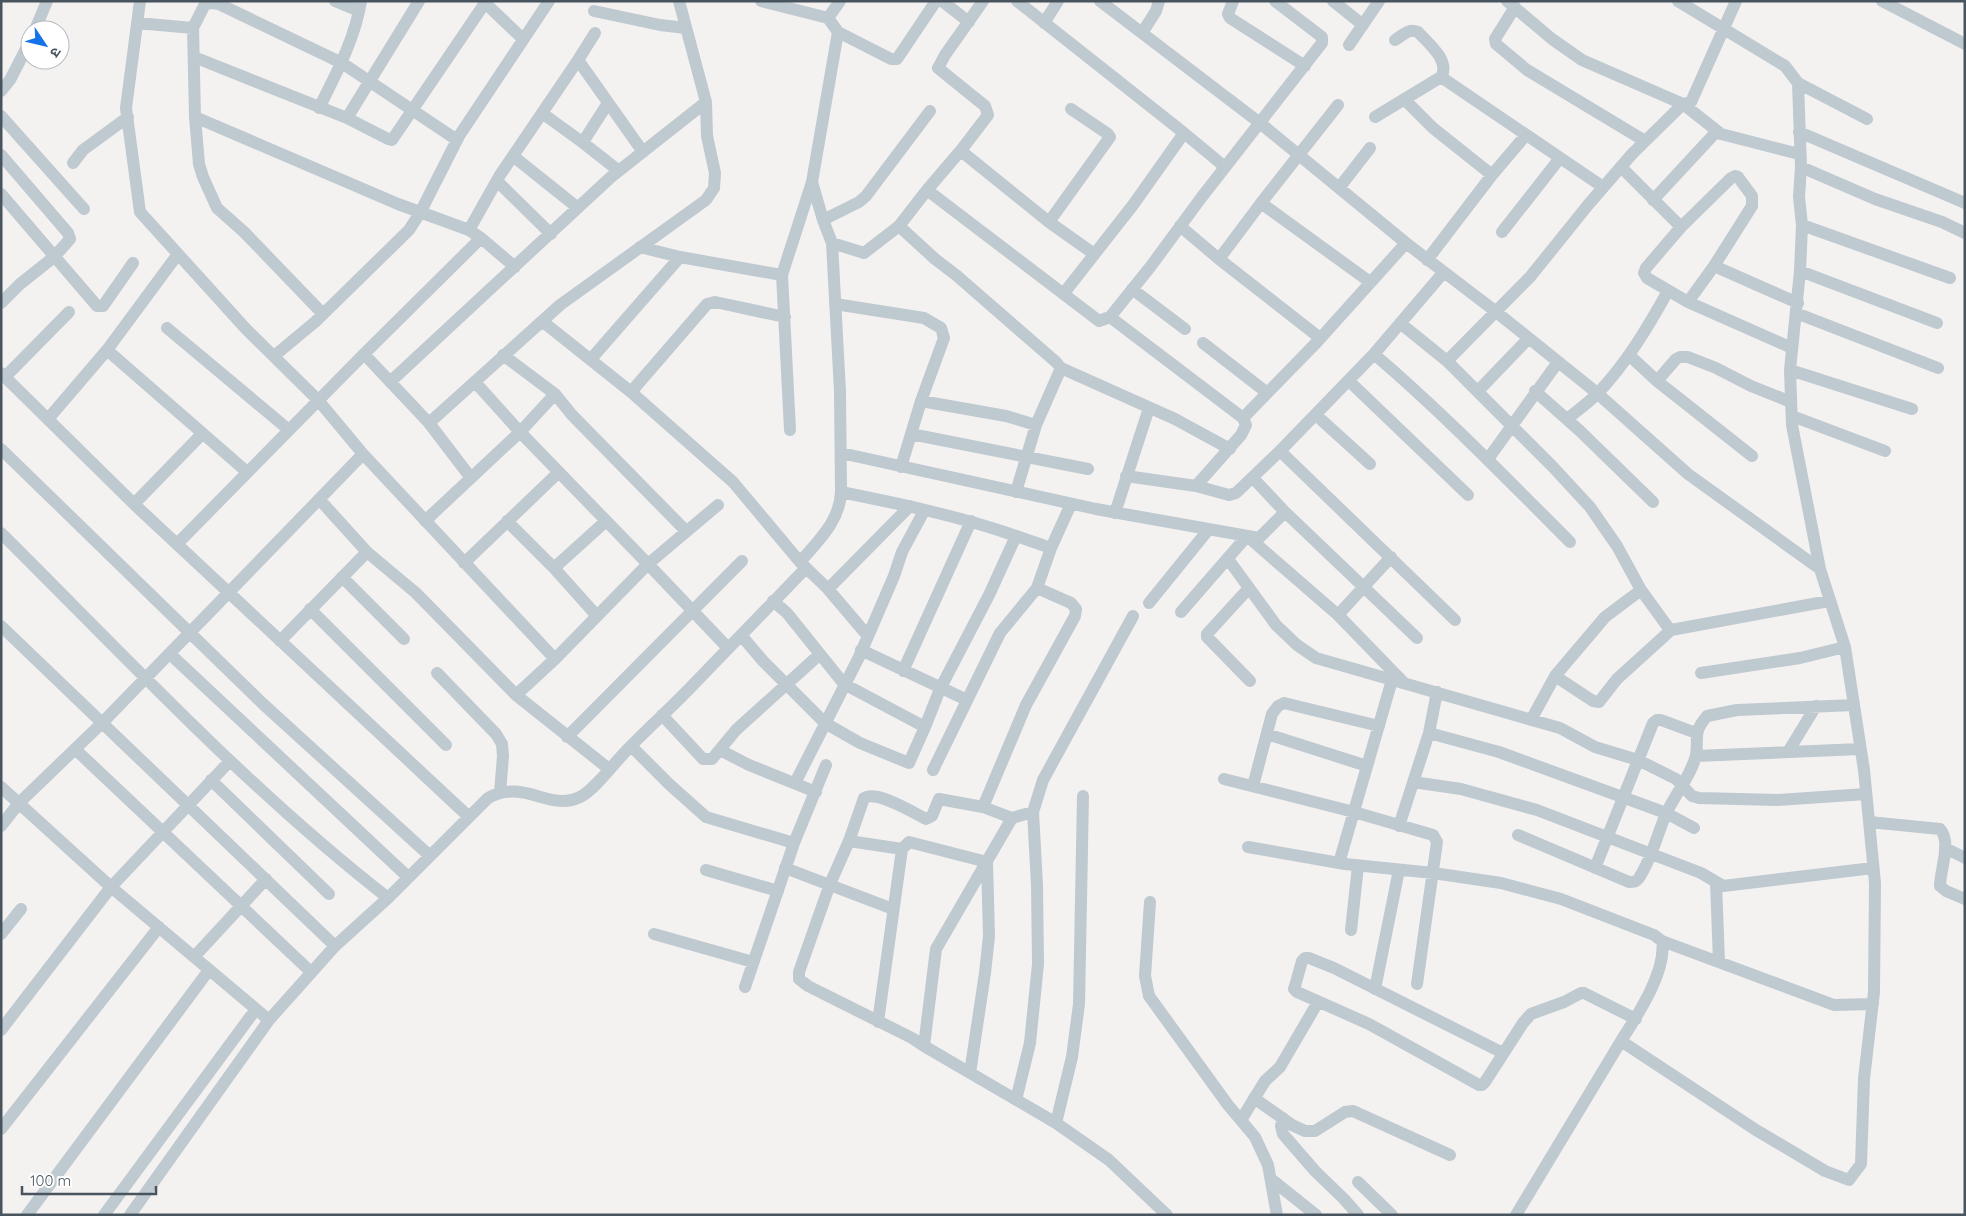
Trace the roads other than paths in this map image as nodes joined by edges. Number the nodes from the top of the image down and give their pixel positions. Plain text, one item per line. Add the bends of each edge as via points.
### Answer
1 (48, 1) edge
2 (140, 1) edge
3 (335, 1) edge
4 (419, 1) edge
5 (549, 1) edge
6 (680, 1) edge
7 (761, 1) edge
8 (840, 1) edge
9 (936, 1) edge
10 (942, 1) edge
11 (983, 1) edge
12 (1017, 1) edge
13 (1058, 1) edge
14 (1100, 1) edge
15 (1158, 1) edge
16 (1232, 1) edge
17 (1275, 1) edge
18 (1333, 1) edge
19 (1379, 1) edge
20 (1678, 1) edge
21 (1736, 1) edge
22 (1882, 1) edge
23 (484, 2) edge
24 (1511, 4) edge
25 (360, 6) edge
26 (594, 11) dead end
27 (828, 18) junction
28 (39, 20) edge
29 (969, 22) junction
30 (137, 23) junction
31 (1044, 23) junction
32 (1363, 25) junction
33 (1723, 27) junction
34 (193, 28) junction
35 (686, 28) junction
36 (838, 32) junction
37 (595, 33) dead end
38 (1142, 34) junction
39 (523, 39) junction
40 (1395, 40) dead end
41 (1349, 44) dead end
42 (1965, 44) edge
43 (194, 56) junction
44 (20, 60) edge
45 (578, 60) junction
46 (342, 63) junction
47 (1305, 66) junction
48 (1441, 77) junction
49 (370, 81) junction
50 (1798, 82) junction
51 (1, 90) edge
52 (1404, 99) junction
53 (706, 102) junction
54 (608, 103) junction
55 (1683, 104) junction
56 (1338, 105) dead end
57 (320, 108) junction
58 (1071, 109) dead end
59 (413, 111) junction
60 (930, 111) dead end
61 (542, 113) junction
62 (1, 116) edge
63 (128, 117) junction
64 (195, 117) junction
65 (1375, 117) dead end
66 (346, 118) junction
67 (1867, 119) dead end
68 (1260, 123) junction
69 (1717, 131) junction
70 (1799, 132) junction
71 (1184, 133) junction
72 (1526, 135) junction
73 (457, 140) junction
74 (1645, 141) junction
75 (583, 142) junction
76 (1370, 148) dead end
77 (961, 151) junction
78 (643, 152) junction
79 (1299, 154) junction
80 (1, 155) edge
81 (513, 156) junction
82 (1560, 158) junction
83 (1800, 161) junction
84 (73, 163) dead end
85 (1621, 167) junction
86 (1225, 168) junction
87 (619, 171) junction
88 (1492, 175) junction
89 (497, 181) junction
90 (812, 182) junction
91 (1603, 187) junction
92 (1339, 188) junction
93 (927, 190) junction
94 (1, 194) edge
95 (1653, 200) junction
96 (1261, 203) junction
97 (1965, 203) edge
98 (578, 208) junction
99 (84, 209) dead end
100 (420, 213) junction
101 (823, 220) junction
102 (1049, 222) junction
103 (1802, 225) junction
104 (899, 226) junction
105 (1180, 226) junction
106 (1681, 227) junction
107 (469, 230) junction
108 (1502, 232) dead end
109 (1965, 233) edge
110 (551, 234) junction
111 (481, 238) junction
112 (832, 243) junction
113 (1406, 243) junction
114 (640, 246) junction
115 (178, 254) junction
116 (1094, 254) junction
117 (54, 257) junction
118 (680, 257) junction
119 (1219, 259) junction
120 (1427, 260) junction
121 (132, 263) dead end
122 (1714, 266) junction
123 (515, 267) junction
124 (1800, 271) junction
125 (1443, 273) junction
126 (782, 276) junction
127 (1950, 278) dead end
128 (1370, 282) junction
129 (1132, 289) junction
130 (1668, 291) junction
131 (1064, 293) junction
132 (1688, 302) junction
133 (1, 303) edge
134 (836, 304) junction
135 (1797, 308) junction
136 (1495, 311) junction
137 (69, 312) dead end
138 (324, 314) junction
139 (784, 317) junction
140 (1110, 317) junction
141 (542, 321) junction
142 (1400, 323) junction
143 (1937, 323) dead end
144 (168, 328) dead end
145 (1185, 329) dead end
146 (1320, 338) junction
147 (1528, 339) junction
148 (1203, 343) dead end
149 (1792, 348) junction
150 (107, 350) junction
151 (364, 354) junction
152 (1374, 354) junction
153 (503, 355) junction
154 (1629, 355) junction
155 (274, 356) junction
156 (591, 359) junction
157 (1447, 361) junction
158 (1558, 362) junction
159 (1061, 368) junction
160 (1938, 368) dead end
161 (1790, 370) junction
162 (3, 375) edge
163 (1657, 380) junction
164 (1349, 381) junction
165 (390, 382) junction
166 (476, 382) junction
167 (1536, 391) junction
168 (631, 392) junction
169 (1266, 392) junction
170 (1478, 392) junction
171 (555, 394) junction
172 (1598, 394) junction
173 (318, 400) junction
174 (921, 400) junction
175 (1791, 402) junction
176 (1149, 408) junction
177 (1912, 410) dead end
178 (1316, 415) junction
179 (1792, 416) junction
180 (1243, 418) junction
181 (48, 419) junction
182 (1567, 420) junction
183 (429, 423) junction
184 (1036, 425) junction
185 (1513, 426) junction
186 (289, 430) junction
187 (790, 430) dead end
188 (520, 432) junction
189 (202, 434) junction
190 (911, 434) junction
191 (1230, 448) junction
192 (1, 449) edge
193 (1280, 451) junction
194 (1885, 451) dead end
195 (840, 453) junction
196 (363, 454) junction
197 (1027, 456) junction
198 (1752, 456) dead end
199 (1488, 460) junction
200 (1370, 464) dead end
201 (901, 467) junction
202 (1088, 469) dead end
203 (248, 472) junction
204 (559, 472) junction
205 (1126, 476) junction
206 (471, 478) junction
207 (1253, 478) junction
208 (1196, 486) junction
209 (841, 492) junction
210 (1016, 492) junction
211 (1468, 495) dead end
212 (318, 499) junction
213 (1653, 502) dead end
214 (134, 504) junction
215 (1071, 504) junction
216 (718, 505) dead end
217 (910, 506) junction
218 (924, 511) junction
219 (1285, 512) junction
220 (1115, 513) junction
221 (425, 521) junction
222 (507, 521) junction
223 (606, 521) junction
224 (972, 521) junction
225 (1209, 529) junction
226 (686, 531) junction
227 (1, 533) edge
228 (1016, 536) junction
229 (1247, 536) junction
230 (1570, 542) dead end
231 (178, 543) junction
232 (1051, 548) junction
233 (367, 552) junction
234 (1392, 558) junction
235 (1228, 559) junction
236 (742, 561) dead end
237 (464, 563) junction
238 (648, 564) junction
239 (803, 565) junction
240 (554, 568) junction
241 (1820, 569) junction
242 (342, 577) junction
243 (1037, 588) junction
244 (1249, 588) junction
245 (1364, 588) junction
246 (828, 589) junction
247 (1641, 590) junction
248 (228, 592) junction
249 (773, 601) junction
250 (1829, 602) junction
251 (1149, 603) dead end
252 (310, 609) junction
253 (692, 612) junction
254 (1181, 612) dead end
255 (1338, 615) junction
256 (597, 616) junction
257 (1133, 616) dead end
258 (1455, 620) dead end
259 (1, 626) edge
260 (1670, 630) junction
261 (189, 634) junction
262 (741, 635) junction
263 (867, 635) junction
264 (1417, 638) dead end
265 (404, 639) dead end
266 (280, 640) junction
267 (1845, 646) junction
268 (728, 648) junction
269 (862, 650) junction
270 (170, 654) junction
271 (820, 654) junction
272 (555, 659) junction
273 (904, 671) junction
274 (1701, 673) dead end
275 (437, 674) dead end
276 (1555, 676) junction
277 (145, 678) junction
278 (1250, 681) dead end
279 (1398, 681) junction
280 (787, 684) junction
281 (844, 684) junction
282 (940, 689) junction
283 (1437, 692) junction
284 (516, 695) junction
285 (967, 700) junction
286 (1854, 705) junction
287 (1816, 706) junction
288 (662, 715) junction
289 (1531, 720) junction
290 (102, 723) junction
291 (825, 723) junction
292 (1379, 726) junction
293 (926, 728) junction
294 (1429, 733) junction
295 (1696, 733) junction
296 (1267, 734) junction
297 (567, 737) junction
298 (446, 745) dead end
299 (631, 746) junction
300 (75, 749) junction
301 (1860, 749) junction
302 (720, 750) junction
303 (1788, 752) junction
304 (1696, 756) junction
305 (1638, 760) junction
306 (230, 761) junction
307 (826, 765) dead end
308 (1367, 766) junction
309 (609, 769) junction
310 (934, 770) dead end
311 (1224, 779) dead end
312 (212, 780) junction
313 (1413, 782) junction
314 (795, 783) junction
315 (1683, 784) junction
316 (1253, 786) junction
317 (1, 787) edge
318 (816, 792) junction
319 (500, 793) junction
320 (1866, 794) junction
321 (1083, 796) dead end
322 (1623, 797) junction
323 (19, 803) junction
324 (188, 805) junction
325 (983, 807) junction
326 (1033, 812) junction
327 (1354, 812) junction
328 (1666, 813) junction
329 (469, 818) junction
330 (1012, 818) junction
331 (1869, 822) junction
332 (1, 826) edge
333 (1399, 826) junction
334 (1694, 828) dead end
335 (163, 834) junction
336 (1518, 835) dead end
337 (1607, 837) junction
338 (849, 841) junction
339 (794, 843) junction
340 (1248, 847) dead end
341 (1945, 848) junction
342 (902, 849) junction
343 (1651, 853) junction
344 (430, 856) junction
345 (1965, 858) edge
346 (987, 862) junction
347 (1339, 863) junction
348 (1358, 866) junction
349 (785, 868) junction
350 (1595, 868) junction
351 (1873, 868) junction
352 (706, 870) dead end
353 (1399, 870) junction
354 (1433, 874) junction
355 (408, 878) junction
356 (266, 879) junction
357 (1716, 882) junction
358 (830, 884) junction
359 (111, 886) junction
360 (778, 891) junction
361 (329, 894) dead end
362 (388, 898) junction
363 (1965, 899) edge
364 (1150, 902) dead end
365 (240, 906) junction
366 (21, 909) dead end
367 (893, 909) junction
368 (159, 927) junction
369 (1351, 930) dead end
370 (1, 934) edge
371 (654, 934) dead end
372 (1662, 940) junction
373 (335, 946) junction
374 (194, 957) junction
375 (753, 962) junction
376 (1719, 962) junction
377 (209, 970) junction
378 (310, 972) junction
379 (1416, 984) dead end
380 (745, 987) dead end
381 (1375, 989) junction
382 (1318, 1002) junction
383 (1873, 1004) junction
384 (256, 1009) junction
385 (1636, 1019) junction
386 (269, 1020) junction
387 (878, 1022) junction
388 (1, 1030) edge
389 (1621, 1041) junction
390 (924, 1046) junction
391 (1504, 1052) junction
392 (970, 1074) junction
393 (1254, 1098) junction
394 (1016, 1100) junction
395 (1283, 1118) junction
396 (1241, 1120) junction
397 (1056, 1123) junction
398 (1, 1129) edge
399 (165, 1132) junction
400 (181, 1143) junction
401 (1450, 1155) dead end
402 (1271, 1179) junction
403 (1358, 1182) dead end
404 (27, 1215) edge
405 (104, 1215) edge
406 (130, 1215) edge
407 (1167, 1215) edge
408 (1277, 1215) edge
409 (1316, 1215) edge
410 (1358, 1215) edge
411 (1392, 1215) edge
412 (1516, 1215) edge

1 - 28 street
2 - 30 street
3 - 25 street
4 - 49 street
5 - 39 street
6 - 35 street
7 - 27 street
8 - 27 street
9 - 36 street via 897,59
10 - 29 street
11 - 29 street
12 - 31 street
13 - 31 street
14 - 38 street
15 - 38 street via 1156,11
16 - 47 street via 1230,18
17 - 47 street via 1322,37 1322,43
18 - 32 street
19 - 32 street
20 - 33 street
21 - 33 street
22 - 42 street
23 - 39 street
23 - 59 street
24 - 55 street via 1582,60
24 - 74 street via 1495,39 1496,44 1527,70
25 - 46 street
26 - 35 street
27 - 36 street
29 - 77 street via 938,68 985,106 988,112
30 - 34 street
30 - 63 street via 126,108
31 - 71 street
32 - 41 street
33 - 50 street via 1785,66
33 - 55 street via 1691,102
34 - 43 street
34 - 46 street via 205,4 219,4
35 - 53 street
36 - 90 street
37 - 45 street
38 - 68 street
39 - 73 street
40 - 48 street via 1408,31 1418,32 1442,61 1444,70
43 - 57 street
43 - 64 street
44 - 51 street
45 - 54 street
45 - 61 street
46 - 49 street
46 - 57 street
47 - 68 street
48 - 52 street
48 - 72 street
49 - 59 street
49 - 66 street
50 - 67 street
50 - 70 street
52 - 65 street
52 - 88 street via 1433,128
53 - 78 street
53 - 114 street via 714,188 706,200
54 - 75 street
54 - 78 street
55 - 69 street
55 - 74 street
56 - 79 street
57 - 66 street
58 - 102 street via 1110,137
59 - 66 street via 392,140
59 - 73 street
60 - 101 street via 866,196
61 - 75 street
61 - 81 street
62 - 99 street
63 - 84 street via 83,150
63 - 115 street via 140,212
64 - 100 street
64 - 138 street via 199,164 217,208
68 - 79 street
68 - 86 street
69 - 83 street
69 - 95 street
70 - 83 street
70 - 97 street
71 - 86 street
71 - 116 street
72 - 82 street
72 - 88 street
73 - 100 street
74 - 85 street
75 - 87 street
76 - 92 street
77 - 93 street
77 - 102 street
78 - 87 street
79 - 92 street
79 - 96 street
80 - 117 street via 69,236 69,241
81 - 89 street
81 - 98 street
82 - 91 street
82 - 108 street
83 - 103 street
83 - 109 street via 1875,199
85 - 91 street
85 - 95 street
86 - 105 street
87 - 98 street
88 - 120 street
89 - 107 street
89 - 110 street
90 - 101 street
90 - 126 street
91 - 136 street via 1530,277
92 - 113 street
93 - 104 street
93 - 131 street
94 - 117 street
95 - 106 street
96 - 119 street
96 - 128 street
98 - 110 street
100 - 107 street
100 - 138 street via 409,230
101 - 112 street
102 - 116 street
103 - 124 street
103 - 127 street
104 - 112 street via 864,253
104 - 159 street
105 - 119 street
105 - 129 street
106 - 122 street via 1732,178 1741,179 1752,196 1752,206
106 - 130 street via 1644,273
107 - 111 street
110 - 123 street
111 - 123 street
111 - 151 street
112 - 134 street
113 - 120 street
113 - 128 street
114 - 118 street
114 - 141 street
115 - 150 street
115 - 155 street
116 - 131 street
117 - 121 street via 101,307
117 - 133 street
118 - 126 street
118 - 156 street
119 - 146 street
120 - 125 street
122 - 132 street
122 - 135 street
123 - 165 street
124 - 135 street
124 - 143 street
125 - 136 street
125 - 142 street
126 - 139 street
128 - 146 street
129 - 140 street
129 - 145 street
130 - 132 street
130 - 154 street
131 - 140 street via 1099,320
132 - 149 street
134 - 174 street via 924,318 941,328 944,338
134 - 195 street
135 - 149 street
135 - 160 street
136 - 147 street
136 - 157 street
137 - 162 street
138 - 155 street
139 - 168 street via 715,302 707,304
139 - 187 street
140 - 180 street
141 - 153 street
141 - 156 street
142 - 152 street
142 - 157 street
144 - 186 street
146 - 169 street
147 - 158 street
147 - 170 street
148 - 169 street
149 - 161 street
150 - 181 street
150 - 189 street
151 - 165 street
151 - 173 street
152 - 164 street
152 - 199 street
153 - 166 street
153 - 171 street
154 - 163 street
154 - 172 street
155 - 173 street
156 - 168 street
157 - 170 street
158 - 167 street
158 - 172 street
159 - 176 street
159 - 184 street
161 - 175 street
161 - 177 street
162 - 181 street
163 - 175 street via 1676,359 1688,357
163 - 198 street
164 - 178 street
164 - 211 street
165 - 183 street
166 - 183 street
166 - 188 street
167 - 182 street
167 - 185 street
168 - 239 street via 733,482
169 - 180 street
170 - 185 street
171 - 188 street
171 - 226 street
172 - 182 street
172 - 241 street via 1688,474
173 - 186 street
173 - 196 street
174 - 184 street
174 - 190 street
175 - 179 street
176 - 191 street
176 - 205 street
178 - 193 street
178 - 200 street
179 - 194 street
179 - 241 street
180 - 191 street via 1245,430
181 - 214 street
182 - 213 street
183 - 206 street
184 - 197 street
185 - 199 street
185 - 247 street via 1590,507 1618,546
186 - 203 street
188 - 204 street
188 - 206 street
189 - 203 street
189 - 214 street
190 - 197 street
190 - 201 street
191 - 208 street
192 - 261 street
193 - 207 street
193 - 234 street
195 - 201 street
195 - 209 street
196 - 212 street
196 - 221 street
197 - 202 street
197 - 210 street
199 - 230 street
201 - 210 street
203 - 231 street
204 - 222 street
204 - 223 street
205 - 208 street
205 - 220 street
206 - 221 street
207 - 208 street via 1229,495
207 - 219 street
209 - 217 street
209 - 239 street via 841,502 832,525
210 - 215 street
212 - 233 street
212 - 248 street
214 - 231 street
215 - 220 street
215 - 232 street
216 - 226 street
217 - 218 street
217 - 246 street
218 - 224 street
218 - 263 street via 902,552
219 - 229 street via 1259,538
219 - 245 street
220 - 225 street
221 - 237 street
222 - 237 street
222 - 240 street
223 - 238 street
223 - 240 street
224 - 228 street
224 - 273 street
225 - 229 street
225 - 251 street
226 - 238 street
227 - 277 street
228 - 232 street
228 - 282 street via 990,596
229 - 235 street
229 - 255 street
231 - 248 street
232 - 243 street
233 - 242 street
233 - 284 street via 416,592
234 - 245 street
234 - 258 street
235 - 244 street
235 - 254 street
236 - 253 street
237 - 272 street
238 - 253 street
238 - 256 street
239 - 246 street
239 - 249 street
240 - 256 street
241 - 250 street
242 - 252 street
242 - 265 street
243 - 285 street via 1000,633
243 - 325 street via 1071,603 1076,609 1075,616 1026,706
244 - 278 street via 1207,637
244 - 279 street via 1276,625 1296,645 1316,658
245 - 255 street
245 - 264 street
246 - 263 street
247 - 260 street
247 - 276 street via 1605,617
248 - 261 street
248 - 266 street
249 - 262 street
249 - 271 street
250 - 260 street
250 - 267 street
252 - 266 street
252 - 298 street
253 - 268 street
253 - 297 street
255 - 279 street
256 - 272 street
257 - 326 street via 1043,780
259 - 290 street
260 - 276 street via 1618,679 1600,701 1593,700
261 - 270 street
261 - 344 street
262 - 268 street
262 - 280 street
263 - 269 street
266 - 329 street
267 - 274 street via 1800,658
267 - 286 street
268 - 288 street
269 - 273 street
269 - 281 street
270 - 277 street
270 - 355 street
271 - 280 street
271 - 281 street
272 - 284 street
273 - 282 street
275 - 319 street via 502,744
276 - 289 street
277 - 290 street
277 - 306 street
279 - 283 street
279 - 292 street
280 - 291 street
280 - 302 street via 736,730
281 - 291 street
281 - 293 street
282 - 285 street
282 - 293 street
283 - 289 street
283 - 294 street
284 - 297 street
285 - 310 street
286 - 287 street
286 - 301 street
287 - 295 street via 1722,712 1707,716
287 - 303 street
288 - 299 street
288 - 302 street via 703,759 712,759
289 - 305 street via 1560,728 1595,747
290 - 300 street
290 - 324 street
291 - 293 street via 860,743 908,763
291 - 314 street
292 - 296 street via 1288,702 1278,706 1272,714
292 - 308 street
294 - 313 street
294 - 322 street via 1499,752
295 - 304 street
295 - 305 street via 1657,720
296 - 308 street
296 - 316 street
297 - 309 street
299 - 309 street
299 - 339 street via 706,817
300 - 323 street
300 - 335 street
301 - 303 street
301 - 320 street
302 - 314 street
303 - 304 street
304 - 315 street
305 - 315 street
305 - 322 street
306 - 312 street
306 - 362 street via 334,856
307 - 318 street
308 - 327 street
309 - 319 street via 592,789 569,801 517,791
311 - 316 street
312 - 324 street
312 - 361 street
313 - 333 street
313 - 337 street via 1461,789 1537,810
314 - 318 street
315 - 320 street via 1692,796 1699,798 1777,800
315 - 328 street
316 - 327 street
317 - 323 street
318 - 339 street
319 - 329 street via 488,798
320 - 331 street
321 - 397 street via 1079,1004 1072,1057
322 - 328 street
322 - 337 street
323 - 332 street
323 - 359 street
324 - 335 street
324 - 356 street
325 - 330 street
325 - 338 street via 938,799 932,816 926,819 880,797 867,796
326 - 330 street
326 - 394 street via 1038,964 1030,1043
327 - 333 street
327 - 347 street
328 - 334 street
328 - 343 street
329 - 344 street
330 - 346 street
331 - 341 street via 1938,828 1943,832
331 - 351 street
333 - 354 street via 1436,838
335 - 359 street
335 - 365 street
336 - 350 street
337 - 343 street
337 - 350 street
338 - 342 street
338 - 358 street
339 - 349 street
340 - 347 street
341 - 345 street
341 - 363 street via 1940,886
342 - 346 street via 908,842
342 - 367 street
343 - 350 street via 1638,879 1632,883
343 - 357 street
344 - 355 street
346 - 390 street via 936,950
346 - 392 street via 989,936
347 - 348 street
348 - 353 street
348 - 369 street
349 - 358 street
349 - 360 street
351 - 357 street via 1736,885 1723,886
351 - 383 street
352 - 360 street
353 - 354 street
353 - 381 street
354 - 372 street via 1501,884 1561,899
354 - 379 street
355 - 362 street
356 - 365 street
356 - 373 street
357 - 376 street
358 - 367 street
358 - 387 street via 799,979
359 - 368 street
359 - 388 street
360 - 375 street
362 - 373 street
364 - 396 street via 1145,976 1149,996
365 - 374 street
365 - 378 street
366 - 370 street
367 - 387 street
368 - 374 street
368 - 398 street
371 - 375 street
372 - 376 street
372 - 385 street via 1662,956 1655,979
373 - 378 street
374 - 377 street
375 - 380 street
376 - 383 street via 1834,1005
377 - 384 street
377 - 404 street
378 - 386 street
381 - 382 street via 1334,968 1305,958 1294,989
381 - 391 street
382 - 391 street via 1369,1024 1479,1085
382 - 393 street via 1280,1067
383 - 389 street via 1864,1079 1861,1164 1849,1180 1825,1171 1756,1130
384 - 386 street
384 - 399 street
385 - 389 street
385 - 391 street via 1584,992 1531,1014
386 - 400 street
387 - 390 street
389 - 412 street
390 - 392 street
392 - 394 street
393 - 395 street
393 - 396 street
394 - 397 street
395 - 401 street via 1310,1132 1345,1112 1353,1111
395 - 410 street via 1283,1134
396 - 402 street via 1255,1137
397 - 407 street via 1109,1160
399 - 400 street
399 - 405 street
400 - 406 street
402 - 408 street
402 - 409 street
403 - 411 street

